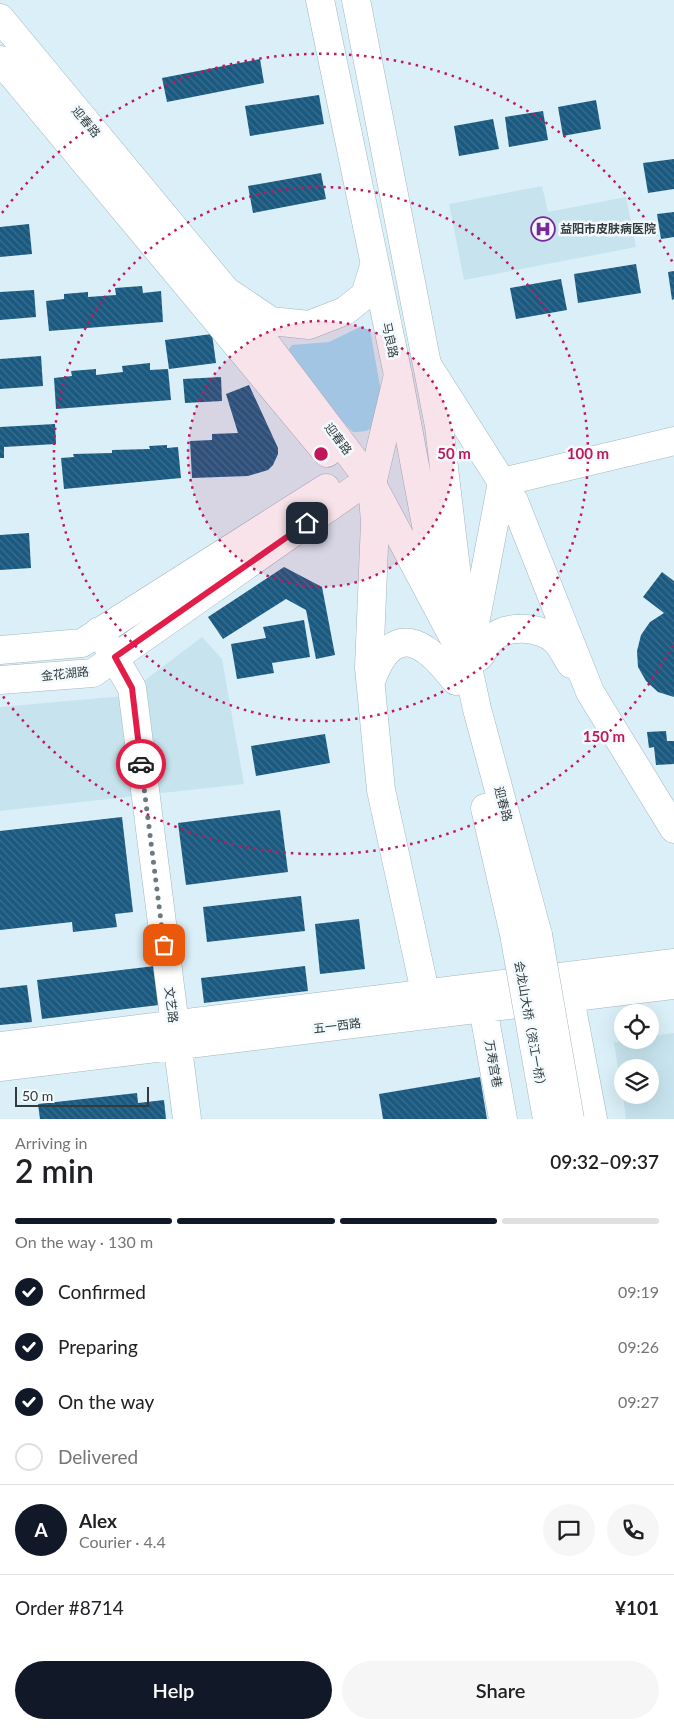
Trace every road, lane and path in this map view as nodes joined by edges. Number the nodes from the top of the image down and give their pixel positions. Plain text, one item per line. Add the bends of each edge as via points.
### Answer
1 (320, 0) edge
2 (356, 0) edge
3 (0, 18) edge
4 (0, 60) edge
5 (374, 266) junction
6 (228, 292) junction
7 (428, 366) junction
8 (398, 375) junction
9 (674, 441) edge
10 (502, 482) junction
11 (358, 483) junction
12 (374, 522) junction
13 (443, 615) junction
14 (99, 631) junction
15 (0, 650) edge
16 (115, 657) junction
17 (462, 672) junction
18 (0, 680) edge
19 (371, 682) junction
20 (590, 692) junction
21 (674, 829) edge
22 (526, 934) junction
23 (674, 963) edge
24 (674, 985) edge
25 (570, 998) junction
26 (428, 1004) junction
27 (483, 1008) junction
28 (176, 1035) junction
29 (0, 1046) edge
30 (0, 1067) edge
31 (187, 1119) edge
32 (504, 1119) edge
33 (547, 1119) edge
34 (570, 1119) edge
35 (593, 1119) edge

1 - 5 main road, 马良路
2 - 7 main road
3 - 6 main road, 迎春路
4 - 11 main road, 迎春路
5 - 6 main road via 365,295 344,311 309,325 271,321
5 - 8 main road, 马良路
6 - 11 main road, 迎春路
7 - 10 main road
7 - 17 main road via 440,426
8 - 11 main road
8 - 13 main road, 马良路
9 - 10 main road
10 - 17 main road
10 - 20 main road via 514,501
11 - 12 main road
11 - 13 main road, 迎春路
11 - 14 main road
11 - 16 main road, 金花湖路
12 - 17 main road, 迎春路
12 - 19 main road
13 - 17 main road, 迎春路
14 - 15 main road via 82,643
14 - 16 main road, 文艺路
16 - 18 main road, 金花湖路 via 93,673
16 - 28 main road, 文艺路 via 132,688
17 - 19 main road via 416,644 404,643 392,646 382,654
17 - 20 main road via 481,658 490,640 505,630 541,632 556,642
17 - 22 main road, 迎春路 via 477,710
19 - 26 main road via 381,790
20 - 21 main road
22 - 33 main road, 会龙山大桥（资江一桥）, bridge
22 - 34 main road, 会龙山大桥（资江一桥）, bridge
23 - 26 main road
24 - 25 main road
25 - 27 main road
25 - 35 main road
26 - 27 main road
26 - 28 main road
27 - 32 main road, 万寿宫巷
28 - 29 main road
28 - 30 main road
28 - 31 main road, 文艺路

